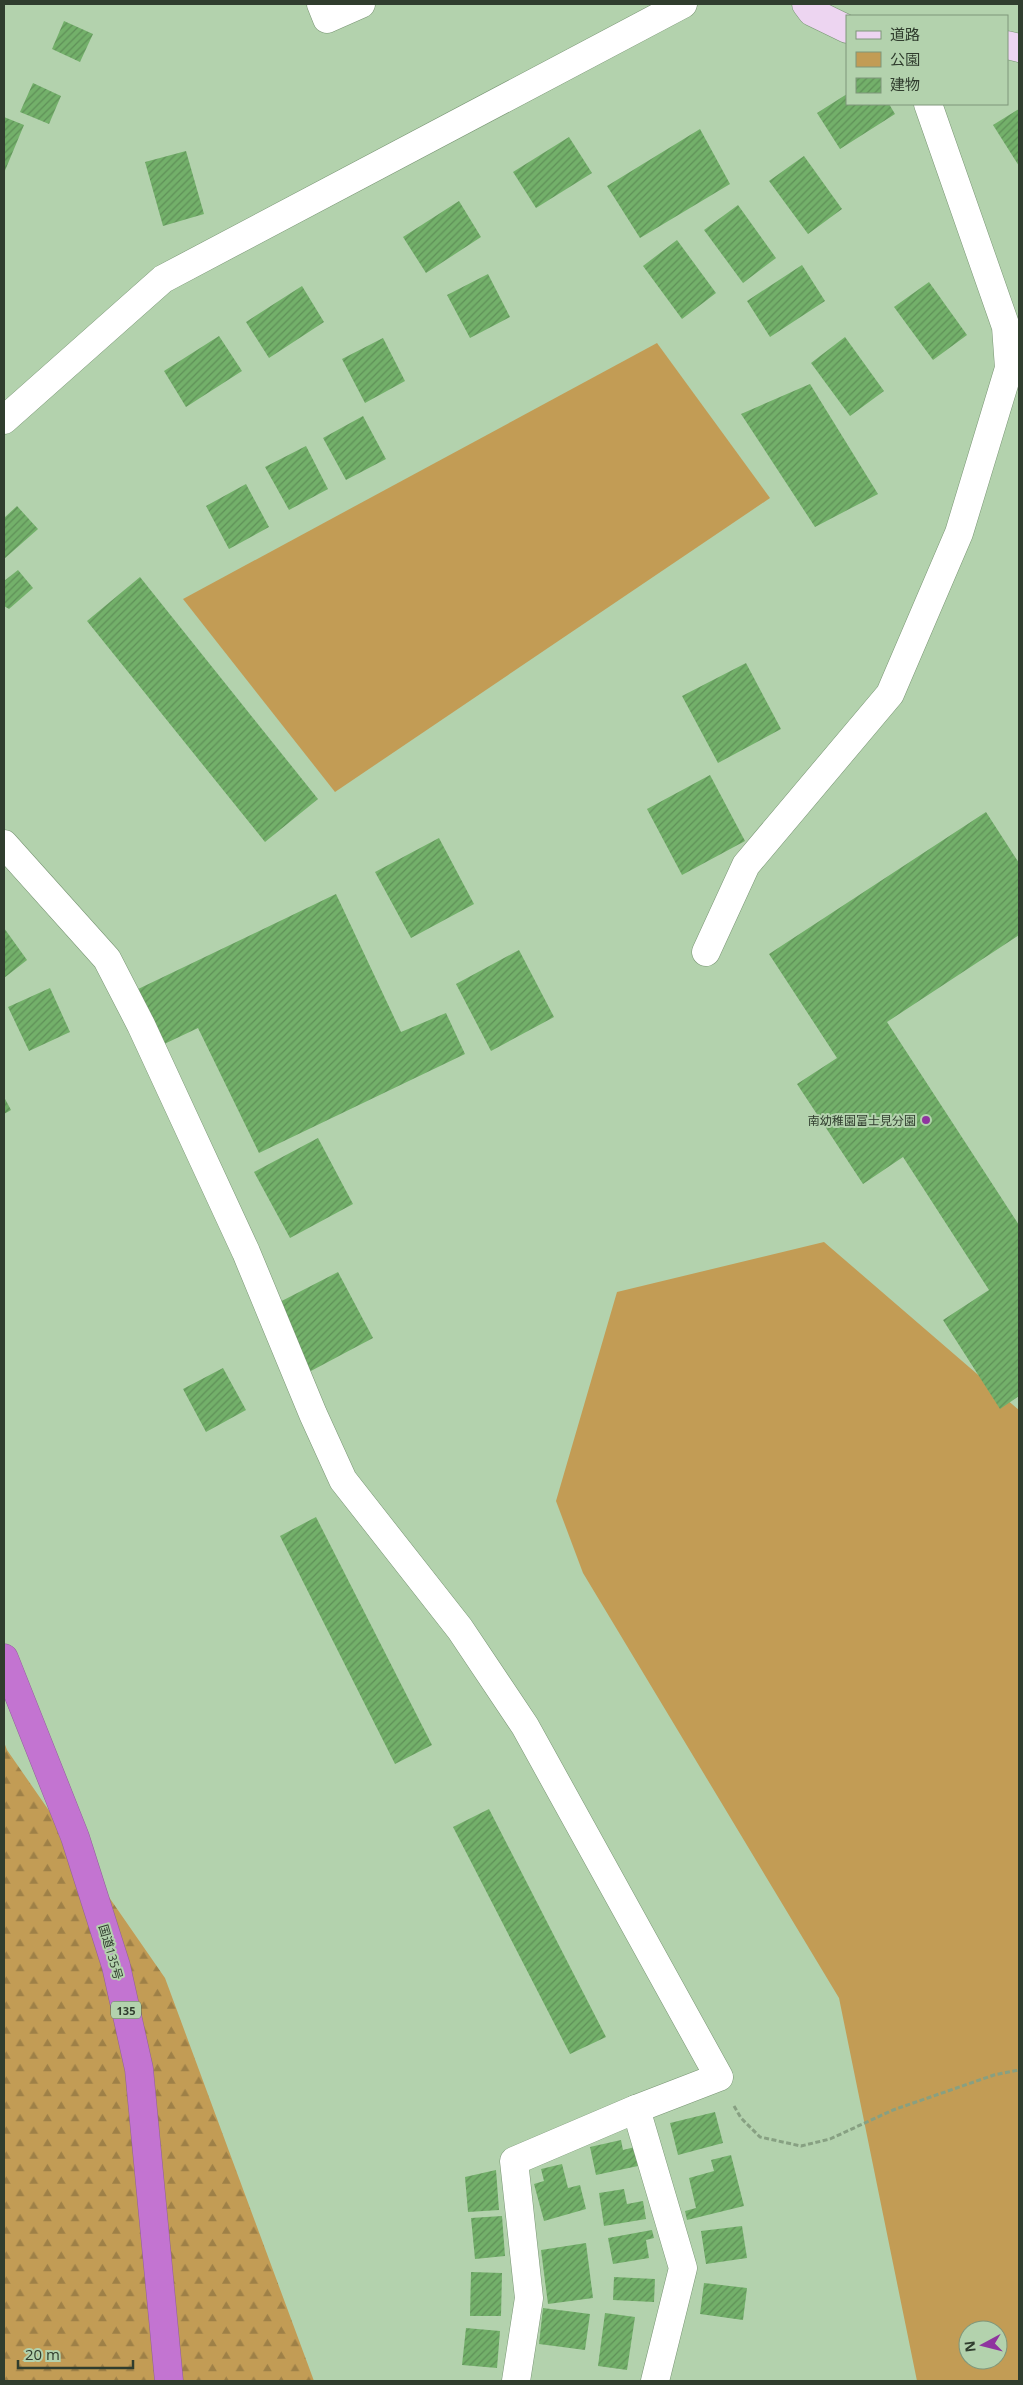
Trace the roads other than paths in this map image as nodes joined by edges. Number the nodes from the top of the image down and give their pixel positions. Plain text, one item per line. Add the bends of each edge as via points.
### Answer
1 (321, 4) edge
2 (360, 4) edge
3 (683, 4) edge
4 (806, 4) edge
5 (846, 29) edge
6 (928, 105) edge
7 (4, 420) edge
8 (4, 844) edge
9 (706, 952) dead end
10 (4, 1658) edge
11 (636, 2109) junction
12 (169, 2381) edge
13 (516, 2381) edge
14 (655, 2381) edge

1 - 2 street via 327,19
3 - 7 street via 164,278
4 - 5 street via 812,12
6 - 9 street via 1006,327 1009,368 959,532 890,694 746,865
8 - 11 street via 106,959 141,1026 246,1252 343,1480 460,1629 526,1726 719,2076
10 - 12 highway, 国道135号 / 135 via 74,1837 116,1966 139,2069
11 - 13 street via 514,2161 529,2298
11 - 14 street via 683,2268

